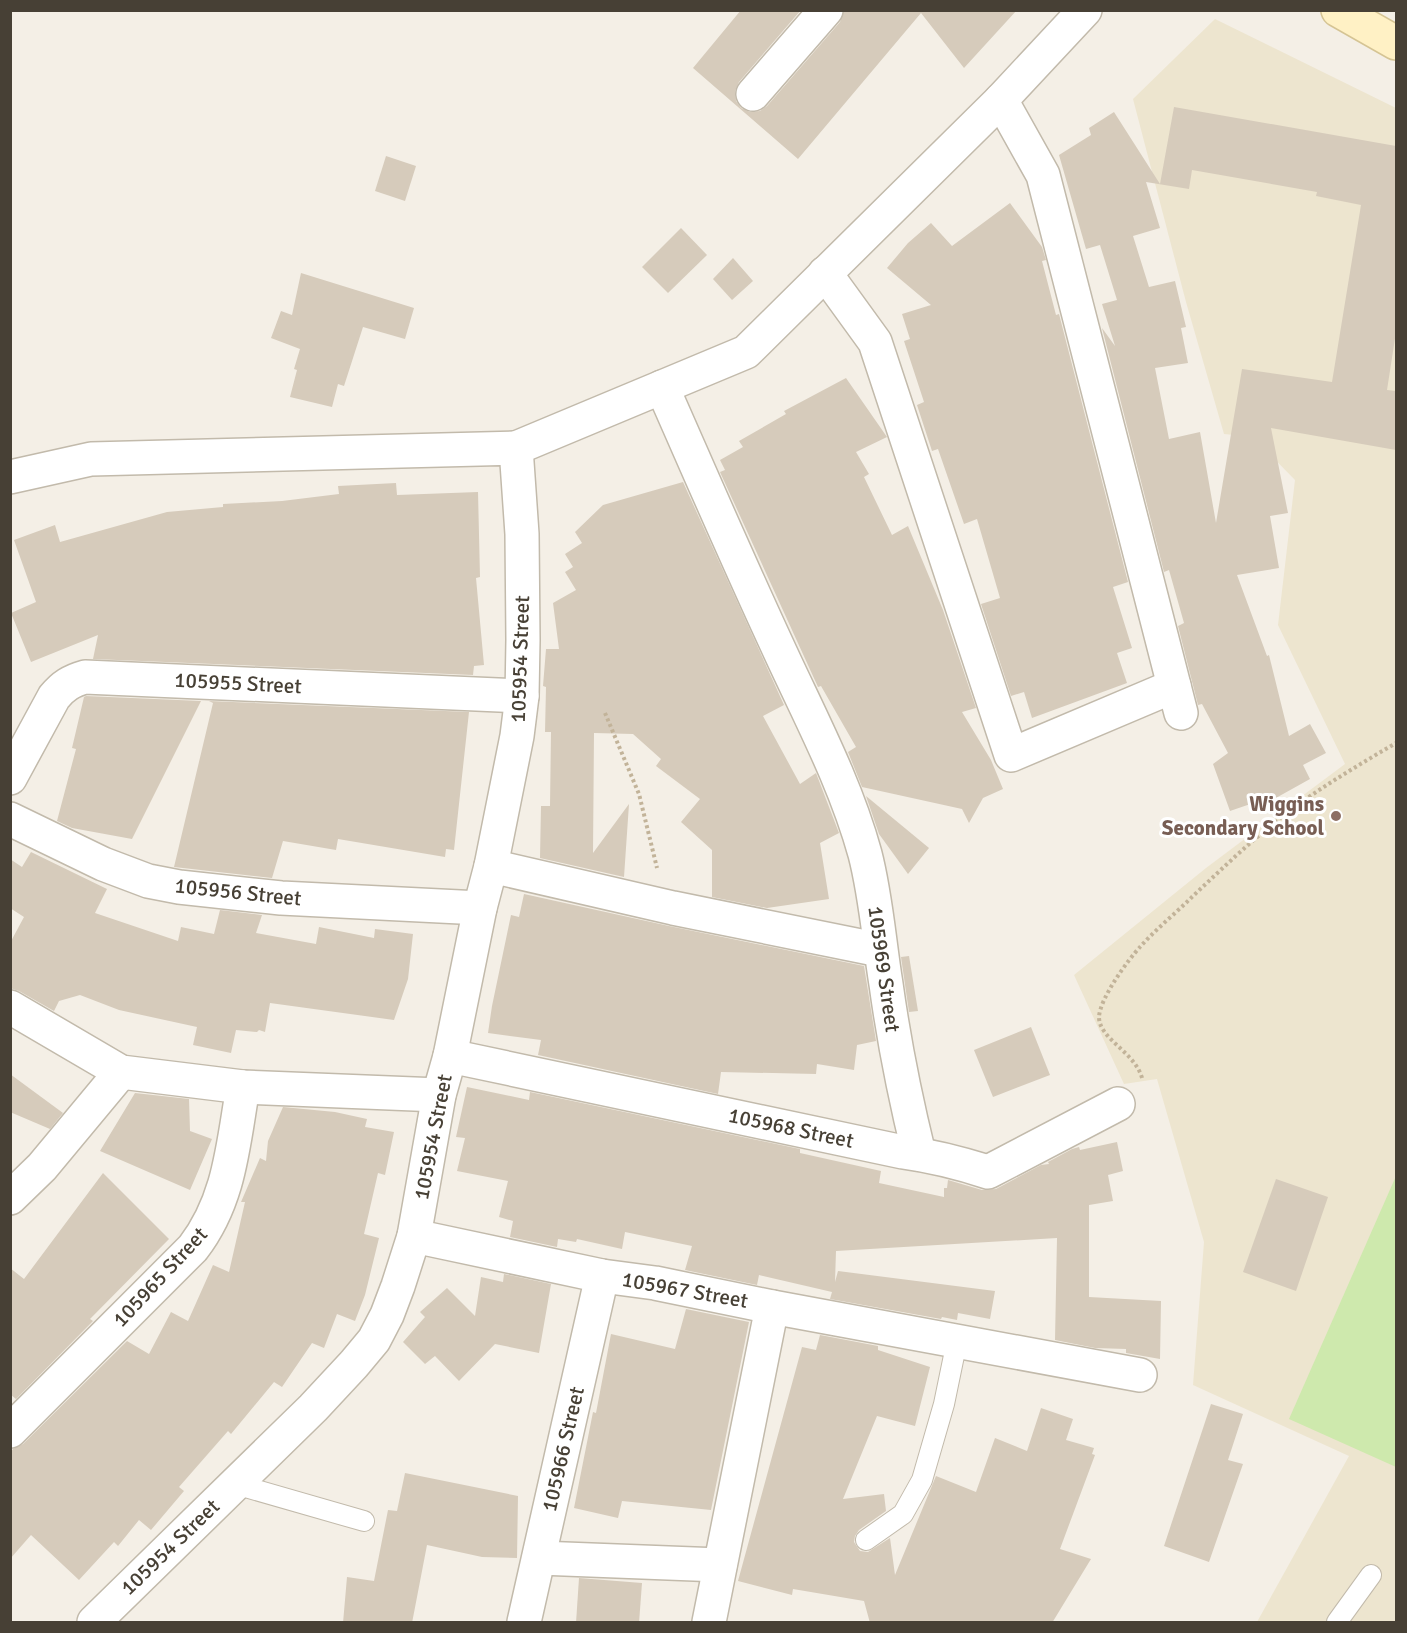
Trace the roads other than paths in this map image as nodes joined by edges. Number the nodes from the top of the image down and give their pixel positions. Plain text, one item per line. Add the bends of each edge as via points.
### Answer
1 (826, 10) edge
2 (1085, 10) edge
3 (1338, 10) edge
4 (1396, 43) edge
5 (753, 94) dead end
6 (1001, 99) junction
7 (825, 273) junction
8 (662, 387) junction
9 (516, 448) junction
10 (10, 477) edge
11 (522, 696) junction
12 (10, 778) edge
13 (10, 819) edge
14 (491, 866) junction
15 (480, 908) junction
16 (880, 950) junction
17 (10, 1007) edge
18 (450, 1056) junction
19 (121, 1072) junction
20 (243, 1087) junction
21 (439, 1095) junction
22 (1118, 1104) road end
23 (919, 1154) junction
24 (10, 1198) edge
25 (414, 1236) junction
26 (602, 1276) junction
27 (772, 1307) junction
28 (957, 1341) junction
29 (1140, 1375) dead end
30 (10, 1431) edge
31 (235, 1484) junction
32 (364, 1521) dead end
33 (866, 1540) dead end
34 (539, 1558) junction
35 (720, 1565) junction
36 (1371, 1575) dead end
37 (94, 1623) edge
38 (524, 1623) edge
39 (709, 1623) edge
40 (1337, 1623) edge

1 - 5 street
2 - 6 street
3 - 4 street
6 - 7 street
6 - 7 street via 1043,175 1177,699 1011,755 875,342
7 - 8 street via 746,352
8 - 9 street
8 - 16 street, 105969 Street via 842,787 865,855
9 - 10 street via 92,459
9 - 11 street, 105954 Street via 522,534
11 - 12 street, 105955 Street via 85,677 62,687 54,697
11 - 14 street, 105954 Street
13 - 15 street, 105956 Street via 103,864 148,881 179,887 281,898
14 - 15 street, 105954 Street
14 - 16 street
15 - 18 street, 105954 Street
16 - 23 street, 105969 Street via 901,1081
17 - 19 street
18 - 21 street, 105954 Street
18 - 23 street, 105968 Street
19 - 20 street
19 - 24 street via 42,1167
20 - 21 street
20 - 30 street, 105965 Street via 227,1180 206,1232
21 - 25 street, 105954 Street
22 - 23 street, 105968 Street via 988,1172
25 - 26 street, 105967 Street
25 - 31 street, 105954 Street via 387,1315 374,1340 313,1408
26 - 27 street, 105967 Street
26 - 34 street, 105966 Street
27 - 28 street, 105967 Street
27 - 35 street
28 - 29 street, 105967 Street
28 - 33 lane via 922,1479 903,1515
31 - 32 lane
31 - 37 street, 105954 Street
34 - 35 street
34 - 38 street, 105966 Street
35 - 39 street
36 - 40 lane

